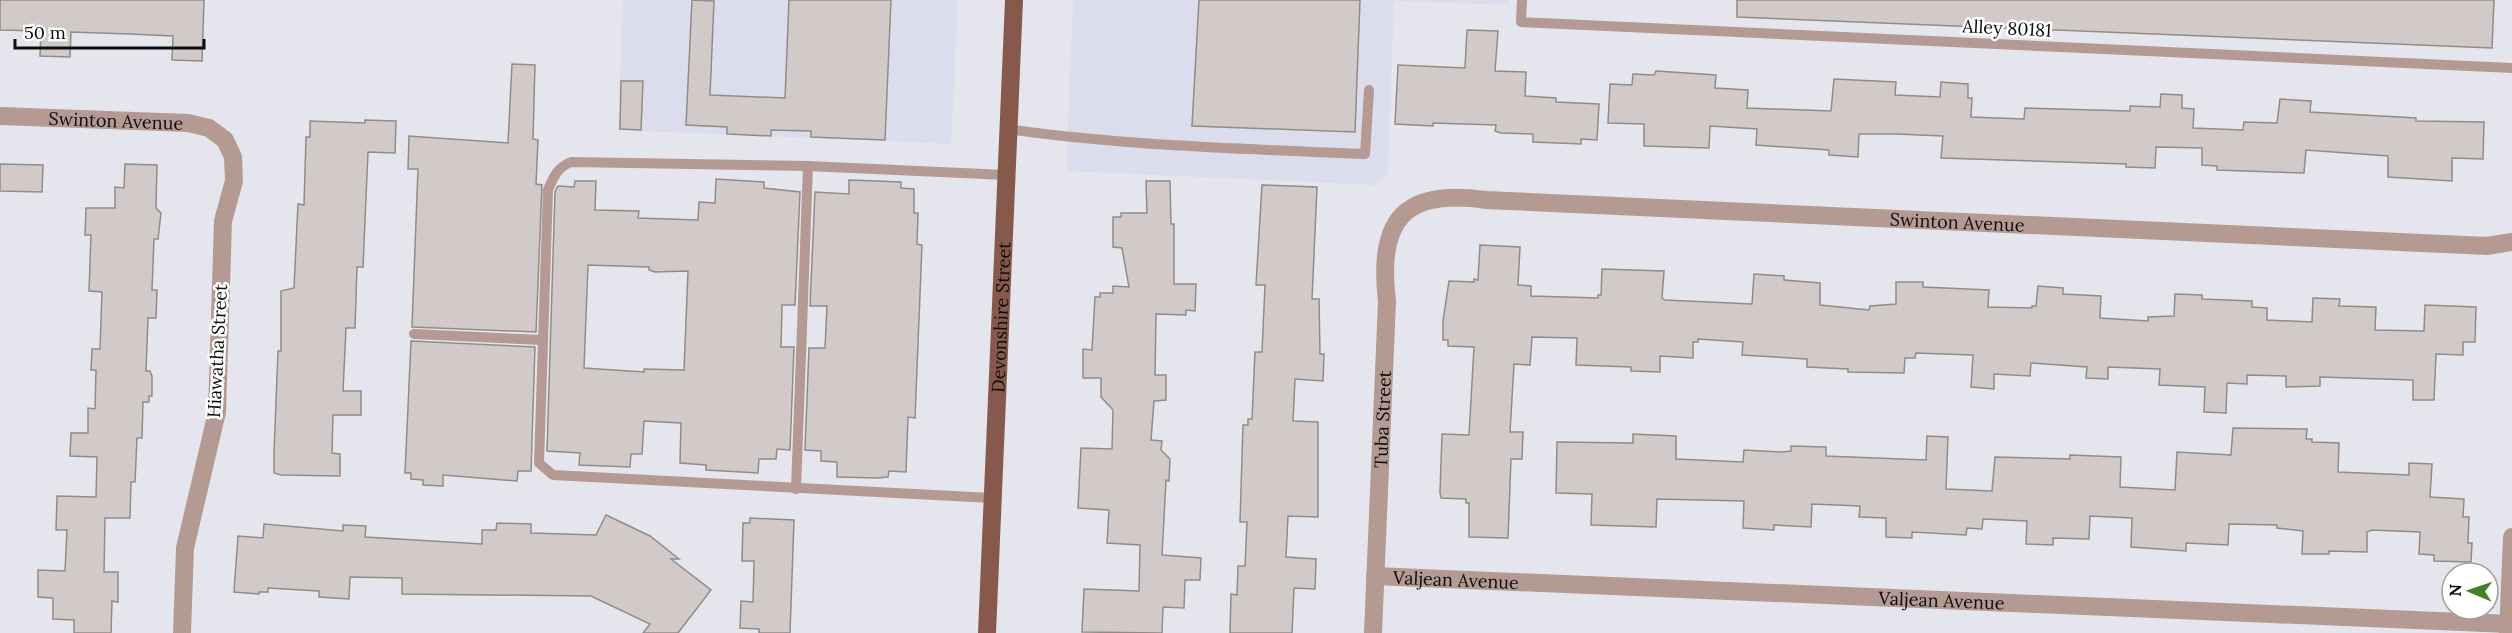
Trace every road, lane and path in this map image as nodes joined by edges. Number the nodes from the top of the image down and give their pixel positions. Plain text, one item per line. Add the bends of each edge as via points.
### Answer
1 (1014, 0) edge
2 (1522, 0) edge
3 (2512, 68) edge
4 (1368, 90) dead end
5 (0, 116) edge
6 (1007, 129) junction
7 (225, 140) joint
8 (808, 166) junction
9 (1006, 175) junction
10 (1406, 210) joint
11 (2512, 242) edge
12 (414, 334) dead end
13 (542, 340) junction
14 (796, 489) junction
15 (992, 498) junction
16 (2512, 537) edge
17 (1375, 576) junction
18 (2509, 628) edge
19 (182, 633) edge
20 (987, 633) edge
21 (1373, 633) edge

1 - 6 main road, Devonshire Street
2 - 3 lane, Alley 80181 via 1521,22
4 - 6 lane via 1365,154 1166,146
5 - 7 street, Swinton Avenue via 188,123 209,129
6 - 9 main road, Devonshire Street
7 - 19 street, Hiawatha Street via 233,157 234,181 223,221 216,412 185,548
8 - 9 lane
8 - 13 lane via 583,160 561,166 548,190
8 - 14 lane
9 - 15 main road, Devonshire Street
10 - 11 street, Swinton Avenue via 1436,197 1460,196 1498,201 2487,246
10 - 17 street, Tuba Street via 1386,249
12 - 13 lane
13 - 14 lane via 539,463 553,475
14 - 15 lane
15 - 20 main road, Devonshire Street
16 - 18 street
17 - 18 street, Valjean Avenue
17 - 21 street, Tuba Street

